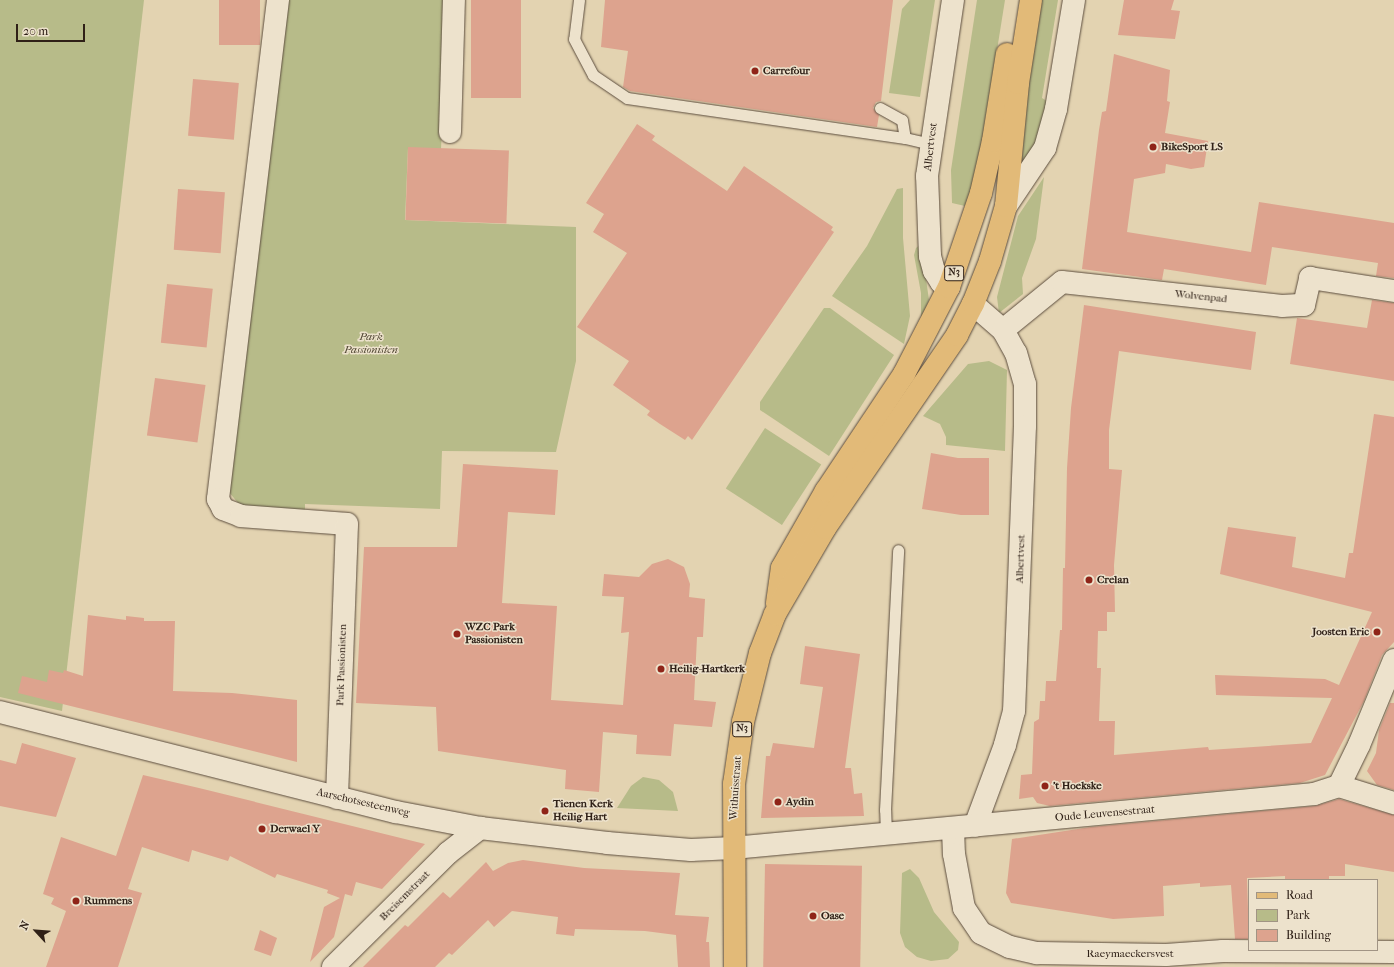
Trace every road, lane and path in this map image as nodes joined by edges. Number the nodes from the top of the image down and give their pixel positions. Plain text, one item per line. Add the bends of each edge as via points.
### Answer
1 (278, 0) edge
2 (454, 0) edge
3 (579, 0) edge
4 (953, 0) edge
5 (1016, 0) edge
6 (1031, 0) edge
7 (1074, 0) edge
8 (880, 108) dead end
9 (450, 132) dead end
10 (905, 138) junction
11 (930, 144) junction
12 (1006, 206) junction
13 (949, 287) junction
14 (1394, 291) edge
15 (973, 304) junction
16 (1003, 330) junction
17 (898, 550) dead end
18 (775, 614) junction
19 (1394, 660) edge
20 (0, 712) edge
21 (1339, 786) junction
22 (337, 798) junction
23 (1394, 803) edge
24 (975, 826) junction
25 (480, 828) junction
26 (953, 828) junction
27 (886, 834) junction
28 (733, 848) junction
29 (1394, 952) edge
30 (333, 967) edge
31 (735, 967) edge

1 - 22 street, Park Passionisten via 218,498 223,509 241,516 347,524
2 - 9 street
3 - 10 lane via 574,39 593,75 627,98
4 - 11 street, Albertvest
5 - 13 main road, N3 via 993,141 980,193
6 - 12 main road, N3 via 1018,83
7 - 12 street via 1056,109 1045,148
8 - 10 lane via 902,120
10 - 11 lane
11 - 13 street, Albertvest via 927,176 930,256 934,271 941,282
12 - 15 main road, N3 via 990,261
13 - 18 main road, Withuisstraat / N3 via 904,374 812,514 782,568
14 - 16 street, Wolvenpad via 1310,278 1304,305 1282,306 1062,282
15 - 16 street, Albertvest
15 - 18 main road, Withuisstraat / N3 via 957,335 825,528
16 - 24 street, Albertvest via 1016,353 1025,384 1018,650 1014,711 1005,745
17 - 27 lane via 885,810
18 - 28 main road, Withuisstraat / N3 via 760,653 743,722 734,784
19 - 21 street
20 - 22 street, Aarschotsesteenweg
21 - 23 street
21 - 24 street, Oude Leuvensestraat via 1314,794 1288,797
22 - 25 street, Aarschotsesteenweg
24 - 26 street, Oude Leuvensestraat
25 - 28 street, Aarschotsesteenweg via 606,844 691,850
25 - 30 street, Breisemstraat via 448,853
26 - 27 street, Oude Leuvensestraat
26 - 29 street, Raeymaeckersvest via 954,854 964,908 980,933 1010,947 1038,953 1166,955 1223,951
27 - 28 street, Oude Leuvensestraat
28 - 31 main road, Withuisstraat / N3

